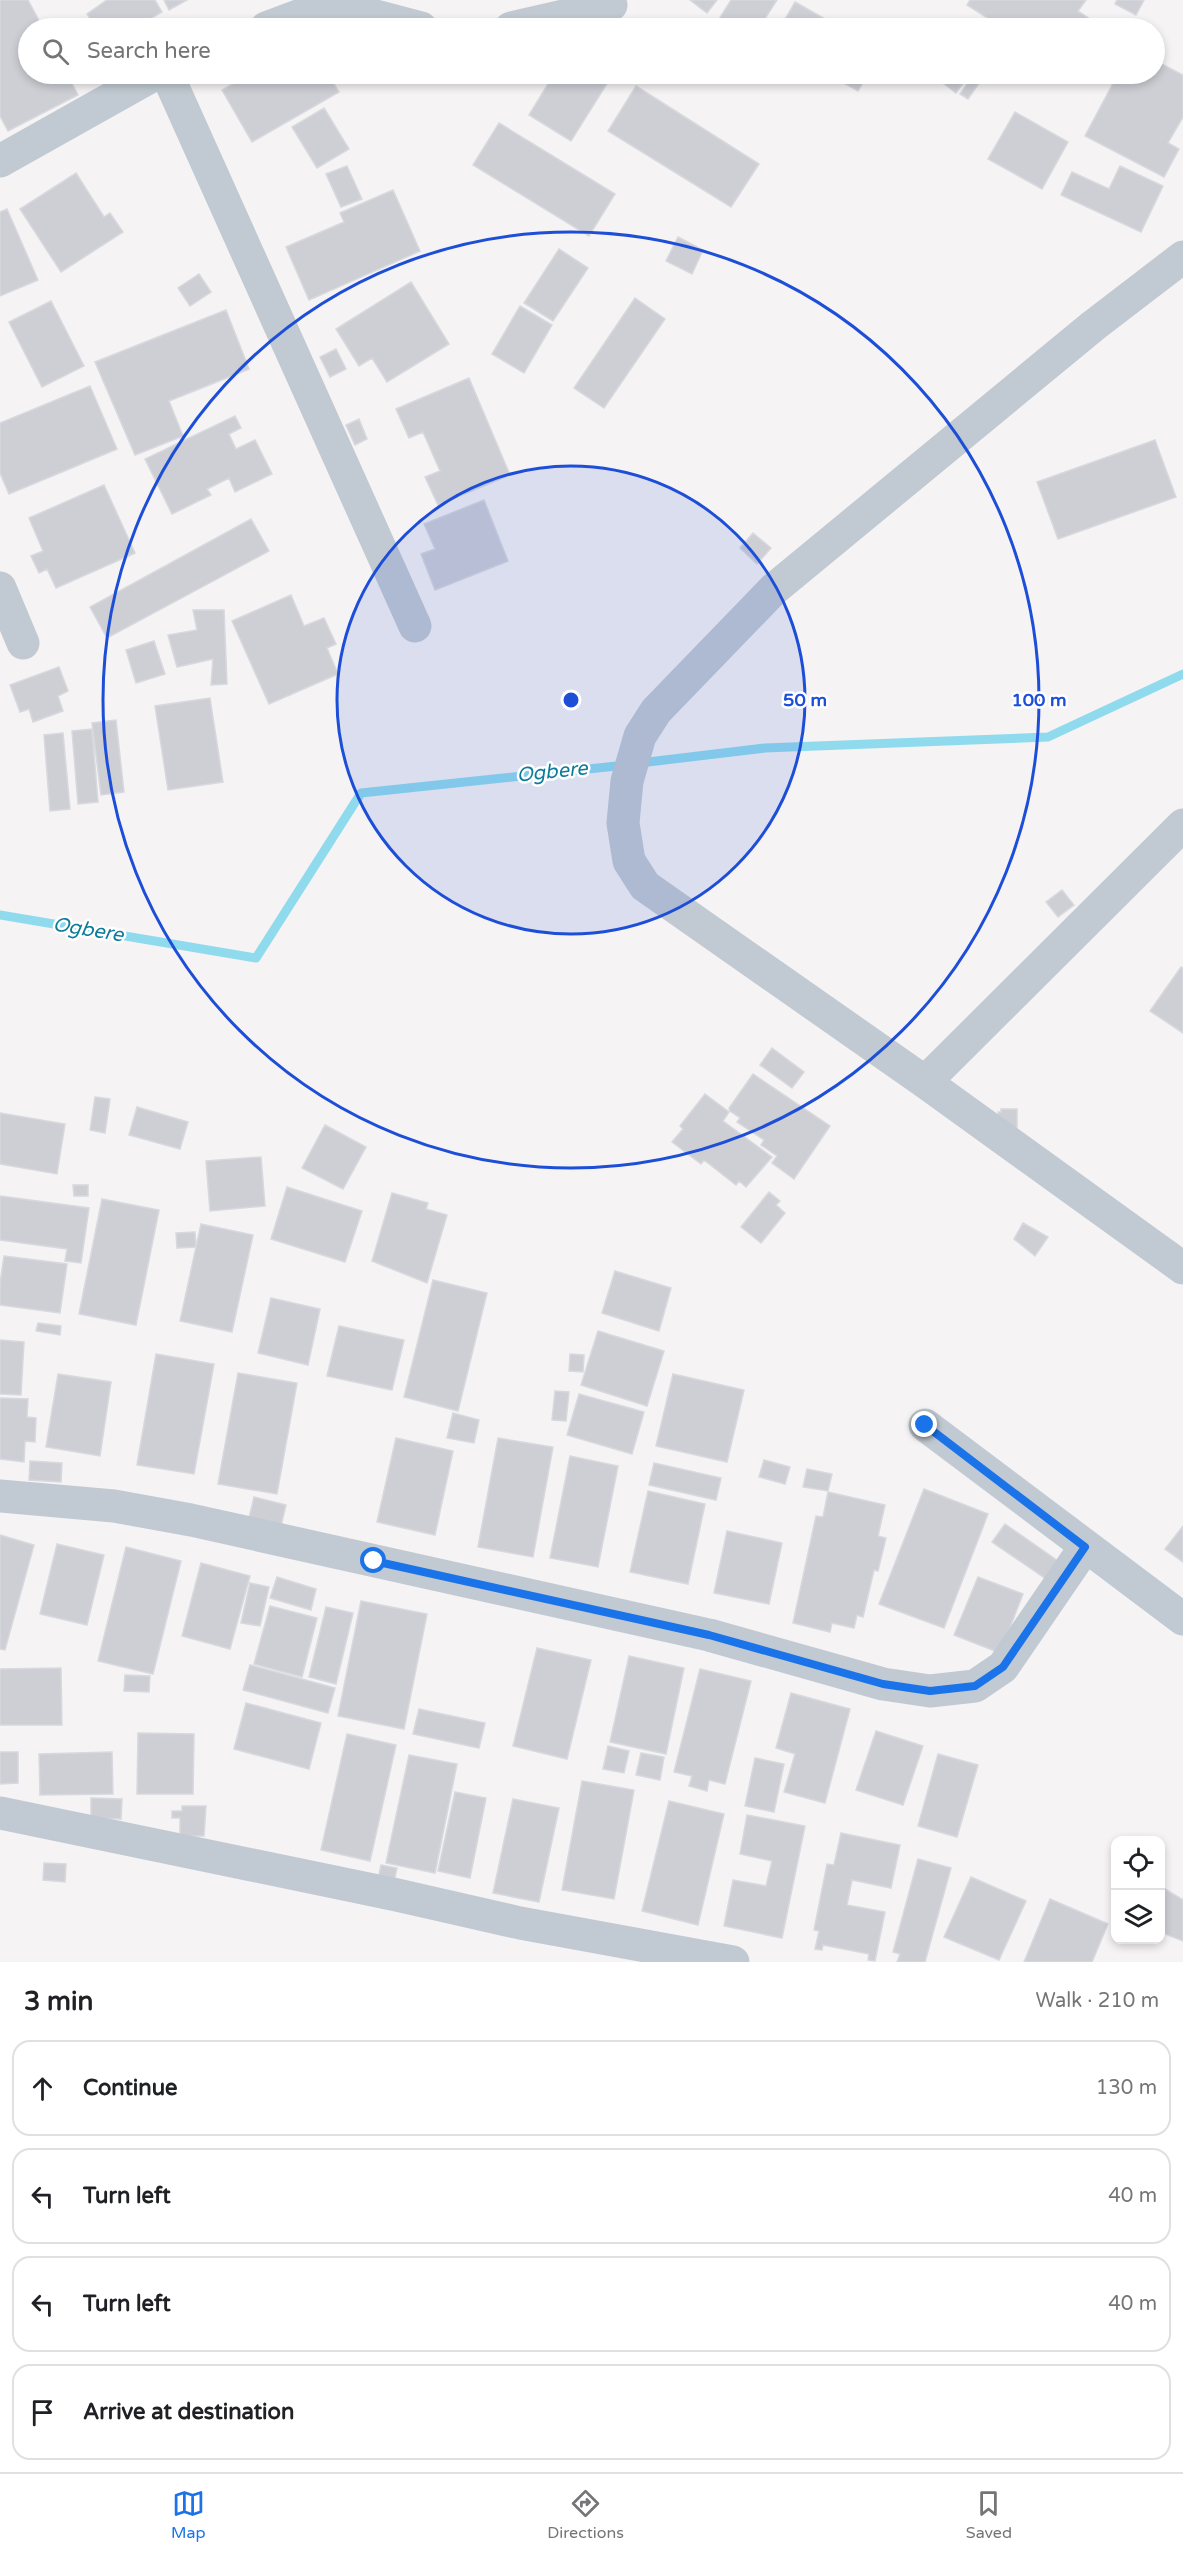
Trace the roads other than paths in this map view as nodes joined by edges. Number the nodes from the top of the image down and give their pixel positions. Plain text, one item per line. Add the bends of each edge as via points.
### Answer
1 (330, 2) edge
2 (610, 5) dead end
3 (291, 18) edge
4 (386, 18) edge
5 (554, 18) edge
6 (137, 84) edge
7 (171, 84) edge
8 (0, 161) edge
9 (1183, 257) edge
10 (0, 588) edge
11 (415, 626) dead end
12 (23, 643) dead end
13 (1183, 825) edge
14 (925, 1082) junction
15 (1183, 1268) edge
16 (925, 1425) dead end
17 (0, 1496) edge
18 (1085, 1547) junction
19 (1183, 1619) edge
20 (0, 1813) edge
21 (732, 1962) edge

1 - 3 street
1 - 4 street
2 - 5 street
6 - 8 street
7 - 11 street
9 - 14 street via 1093,326 774,589 656,711 640,736 627,782 623,823 629,861 645,886
10 - 12 street
13 - 14 street
14 - 15 street
16 - 18 street
17 - 18 street via 114,1506 191,1520 709,1635 883,1684 930,1691 975,1686 1003,1667
18 - 19 street
20 - 21 street via 520,1923

